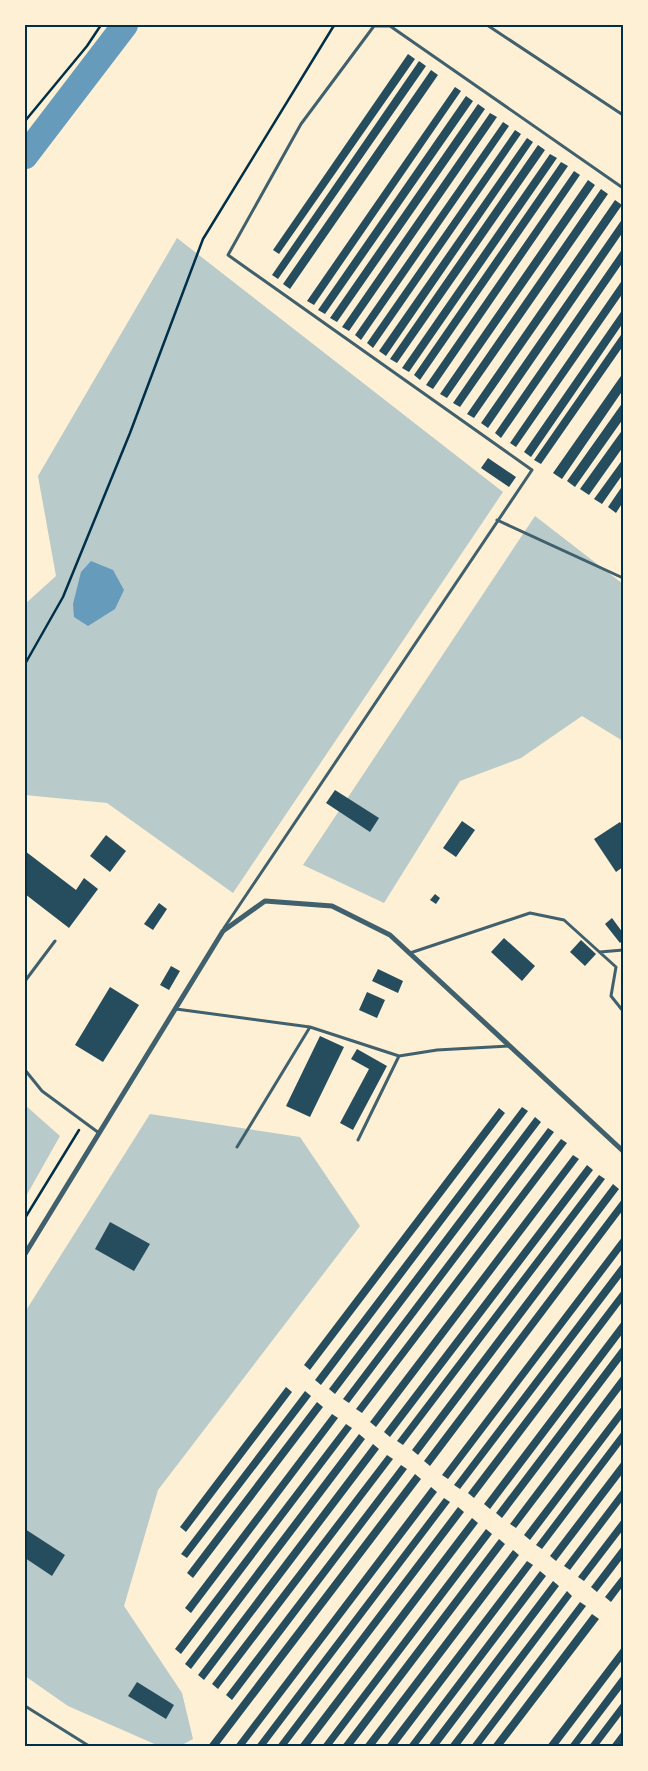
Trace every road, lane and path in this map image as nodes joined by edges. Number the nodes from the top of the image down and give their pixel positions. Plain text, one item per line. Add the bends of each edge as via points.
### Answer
1 (101, 25) edge
2 (335, 25) edge
3 (487, 25) edge
4 (623, 115) edge
5 (25, 121) edge
6 (623, 188) edge
7 (496, 520) junction
8 (623, 578) edge
9 (25, 664) edge
10 (223, 931) junction
11 (56, 941) dead end
12 (623, 950) edge
13 (600, 952) junction
14 (409, 953) junction
15 (25, 981) edge
16 (176, 1008) junction
17 (623, 1010) edge
18 (310, 1027) junction
19 (510, 1046) junction
20 (399, 1056) junction
21 (25, 1070) edge
22 (84, 1122) junction
23 (100, 1134) junction
24 (358, 1140) dead end
25 (237, 1147) dead end
26 (623, 1151) edge
27 (25, 1218) edge
28 (25, 1254) edge
29 (25, 1706) edge
30 (89, 1746) edge

1 - 5 path
2 - 9 path via 203,240 130,433 63,597
3 - 4 lane
6 - 7 lane via 390,26 374,26 301,124 228,255 532,470
7 - 8 lane
7 - 10 lane
10 - 14 street via 264,901 332,906 390,935
10 - 16 street
11 - 15 lane
12 - 13 lane
13 - 14 lane via 564,920 530,913
13 - 17 lane via 616,966 611,996
14 - 19 street
16 - 18 lane
16 - 23 street
18 - 20 lane
18 - 25 lane
19 - 20 lane via 437,1050
19 - 26 street
20 - 24 lane
21 - 22 lane via 42,1091
22 - 23 lane
22 - 27 path
23 - 28 street
29 - 30 lane

